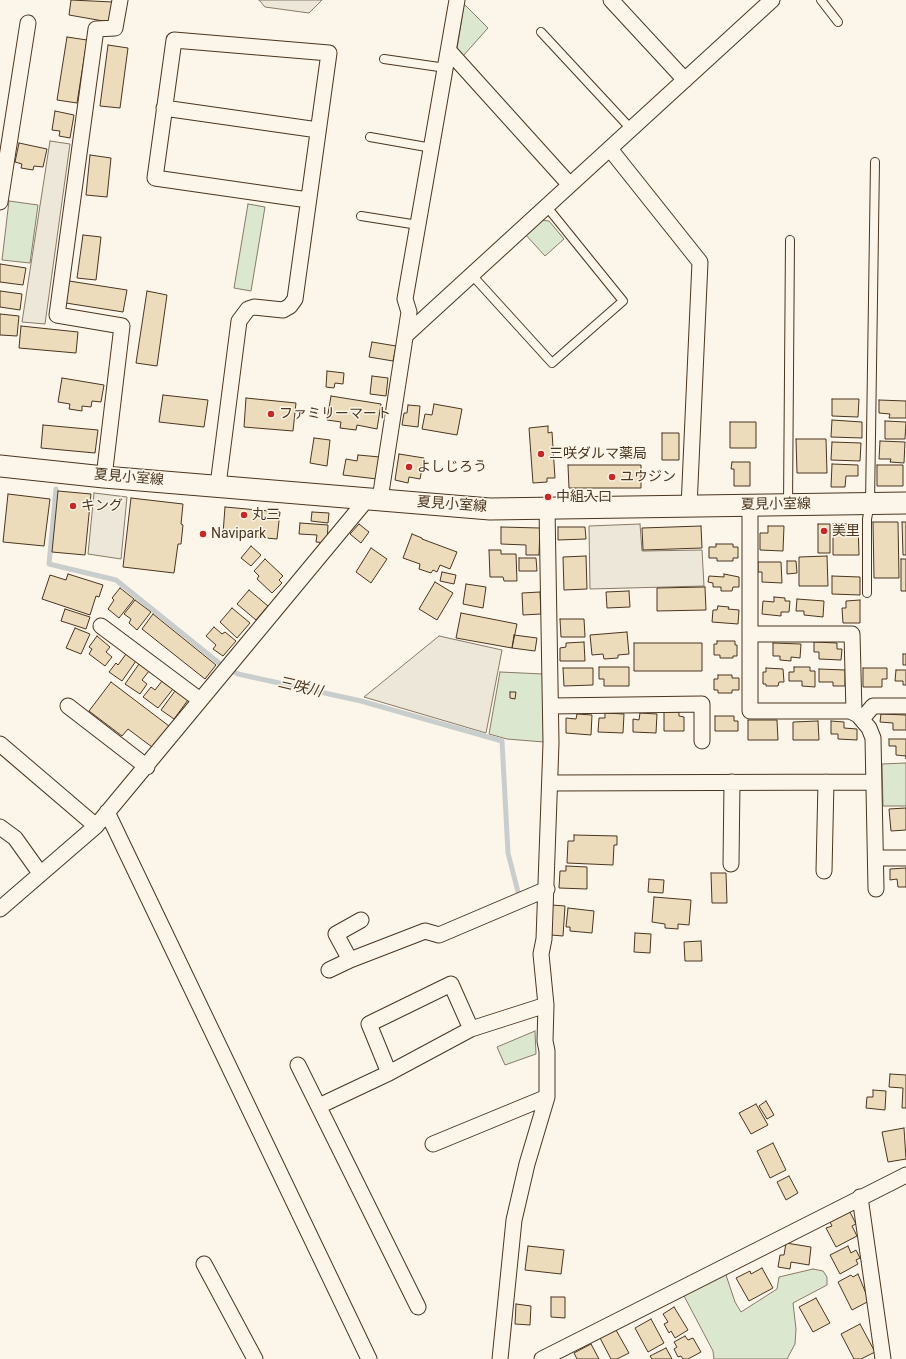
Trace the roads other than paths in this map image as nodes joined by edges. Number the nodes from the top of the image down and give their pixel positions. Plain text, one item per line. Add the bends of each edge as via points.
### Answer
1 (120, 0) edge
2 (457, 0) edge
3 (610, 0) edge
4 (772, 0) edge
5 (821, 0) edge
6 (838, 22) dead end
7 (28, 23) dead end
8 (541, 32) dead end
9 (449, 51) junction
10 (384, 59) dead end
11 (446, 68) junction
12 (685, 80) junction
13 (164, 108) junction
14 (318, 130) junction
15 (632, 130) junction
16 (370, 137) dead end
17 (432, 148) junction
18 (610, 149) junction
19 (875, 162) dead end
20 (570, 185) junction
21 (308, 200) junction
22 (0, 202) edge
23 (547, 207) junction
24 (361, 216) dead end
25 (418, 225) junction
26 (790, 240) dead end
27 (471, 274) junction
28 (406, 335) junction
29 (0, 466) edge
30 (104, 477) junction
31 (218, 485) junction
32 (374, 499) junction
33 (870, 503) junction
34 (906, 503) edge
35 (750, 505) junction
36 (788, 505) junction
37 (689, 506) junction
38 (547, 508) junction
39 (867, 593) dead end
40 (101, 626) dead end
41 (750, 634) junction
42 (200, 700) junction
43 (68, 706) dead end
44 (551, 706) junction
45 (906, 706) edge
46 (858, 716) junction
47 (702, 741) dead end
48 (0, 744) edge
49 (146, 767) junction
50 (732, 782) junction
51 (826, 782) junction
52 (874, 782) junction
53 (550, 783) junction
54 (107, 812) junction
55 (96, 826) junction
56 (0, 827) edge
57 (876, 858) junction
58 (906, 858) edge
59 (732, 864) dead end
60 (824, 871) dead end
61 (40, 873) junction
62 (546, 889) junction
63 (876, 889) dead end
64 (0, 909) edge
65 (361, 920) dead end
66 (350, 960) junction
67 (330, 970) dead end
68 (546, 1004) junction
69 (471, 1029) junction
70 (298, 1065) dead end
71 (389, 1073) junction
72 (547, 1097) junction
73 (319, 1106) junction
74 (433, 1144) dead end
75 (906, 1175) edge
76 (860, 1197) junction
77 (204, 1264) dead end
78 (418, 1307) dead end
79 (255, 1359) edge
80 (369, 1359) edge
81 (500, 1359) edge
82 (542, 1359) edge
83 (884, 1359) edge

1 - 30 street via 115,28 96,29 57,315 122,326
2 - 9 street
3 - 12 street
4 - 12 street
5 - 6 lane
7 - 22 street
8 - 15 lane
9 - 11 street
9 - 20 street
10 - 11 lane
11 - 17 street
12 - 15 street
13 - 14 street
13 - 14 street via 174,40 329,53
13 - 21 street via 155,178
14 - 21 street
15 - 18 street
16 - 17 lane
17 - 25 street
18 - 20 street
18 - 37 street via 700,262
19 - 33 lane
20 - 23 street
21 - 31 street via 295,299 283,310 254,307 248,309 239,321
23 - 27 street
23 - 27 lane via 623,301 552,363
24 - 25 lane
25 - 28 street via 405,300 409,312
26 - 36 lane
27 - 28 street
28 - 32 street
29 - 30 main road, 夏見小室線
30 - 31 main road, 夏見小室線
31 - 32 main road, 夏見小室線
32 - 38 main road, 夏見小室線 via 490,509
32 - 42 street
33 - 34 main road, 夏見小室線
33 - 36 main road, 夏見小室線
33 - 39 lane via 867,519
35 - 36 main road, 夏見小室線
35 - 37 main road, 夏見小室線
35 - 41 street
37 - 38 main road, 夏見小室線
38 - 44 street
40 - 42 street
41 - 46 street via 852,634
41 - 46 street via 750,711 845,710
42 - 49 street
43 - 49 street
44 - 47 street via 702,704
44 - 53 street
45 - 46 street via 873,706
46 - 52 street via 873,738
48 - 55 street
49 - 54 street
50 - 51 street
50 - 53 street
50 - 59 street
51 - 52 street
51 - 60 street
52 - 57 street
53 - 62 street
54 - 55 street
54 - 80 street
55 - 61 street
56 - 61 street via 15,838
57 - 58 street
57 - 63 street
61 - 64 street
62 - 66 street via 439,935 425,931
62 - 68 street via 542,954
65 - 66 street via 336,934
66 - 67 street
68 - 69 street
68 - 72 street
69 - 71 street
69 - 71 street via 452,984 369,1024
70 - 73 street
71 - 73 street
72 - 74 street
72 - 81 street via 514,1220
73 - 78 street
75 - 76 street
76 - 82 street
76 - 83 street
77 - 79 street

